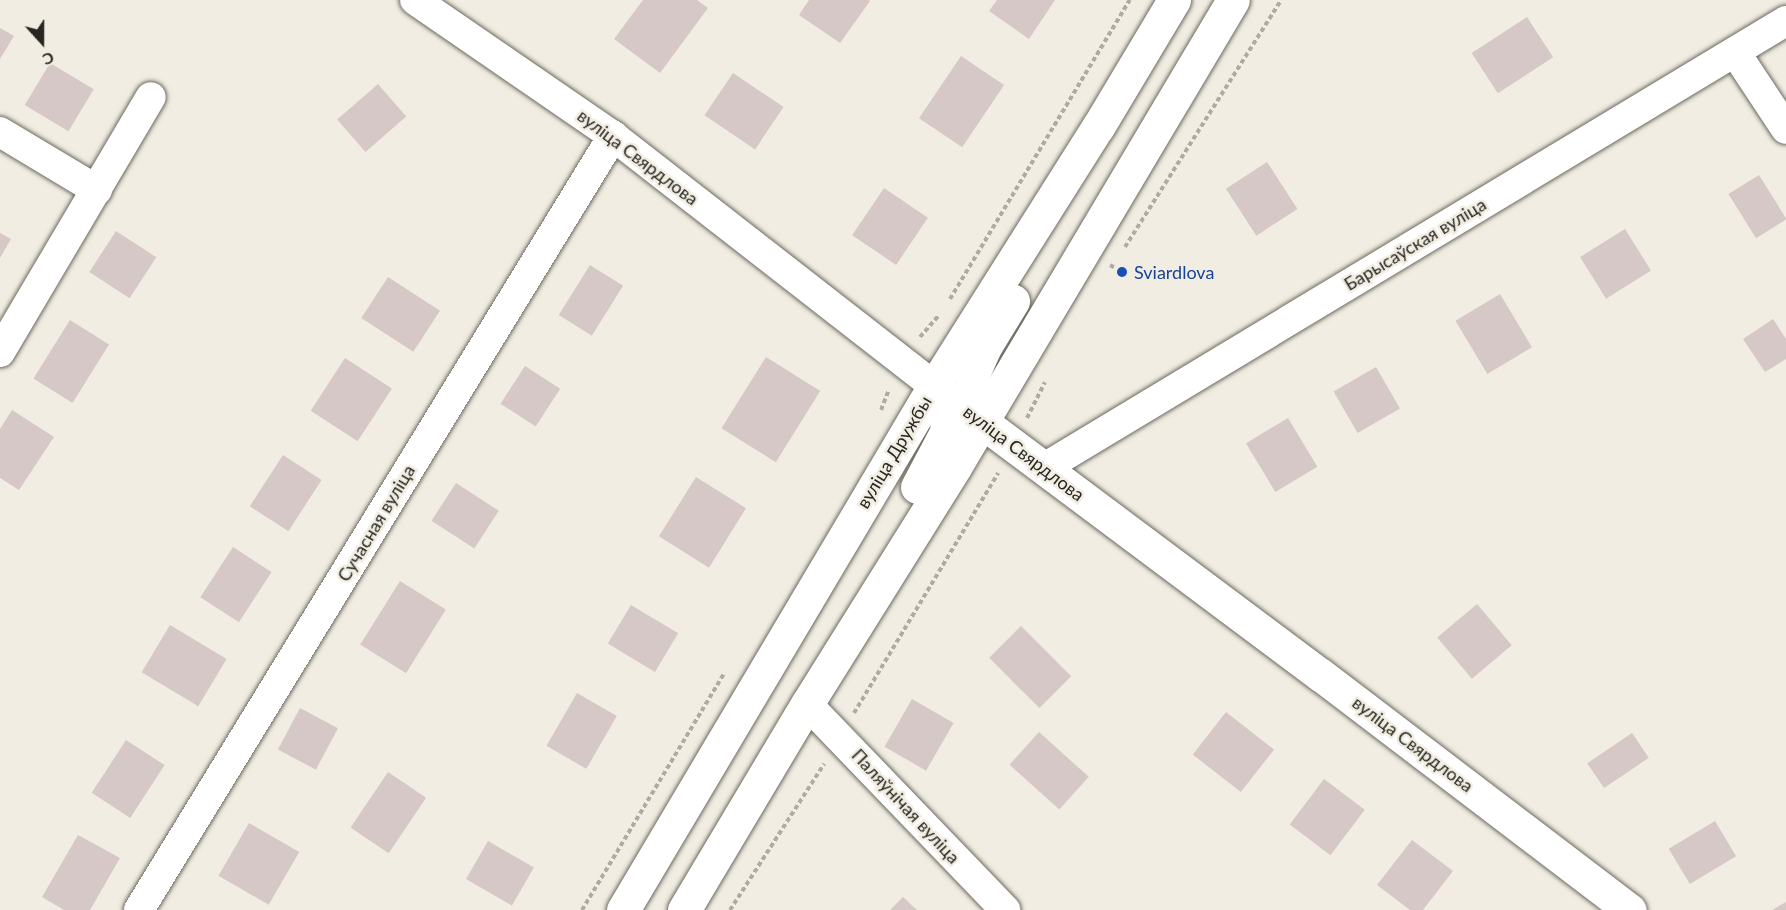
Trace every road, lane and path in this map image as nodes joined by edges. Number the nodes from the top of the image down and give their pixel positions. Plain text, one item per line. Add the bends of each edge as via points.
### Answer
1 (415, 0) edge
2 (1130, 0) edge
3 (1174, 0) edge
4 (1233, 0) edge
5 (1281, 0) edge
6 (1786, 21) edge
7 (1735, 52) junction
8 (151, 97) dead end
9 (1098, 127) junction
10 (1786, 129) edge
11 (0, 132) edge
12 (614, 136) junction
13 (97, 190) junction
14 (1124, 248) dead end
15 (1118, 258) dead end
16 (1107, 276) dead end
17 (920, 337) dead end
18 (0, 352) edge
19 (1050, 372) dead end
20 (892, 380) dead end
21 (934, 386) junction
22 (879, 417) dead end
23 (981, 422) junction
24 (1025, 422) dead end
25 (1003, 465) dead end
26 (1044, 468) junction
27 (730, 663) dead end
28 (807, 704) junction
29 (853, 717) dead end
30 (824, 763) dead end
31 (139, 910) edge
32 (582, 910) edge
33 (623, 910) edge
34 (684, 910) edge
35 (730, 910) edge
36 (1005, 910) edge
37 (1630, 910) edge

1 - 12 street, вуліца Свярдлова
2 - 17 path via 945,306
3 - 9 main road, вуліца Дружбы
4 - 23 main road
5 - 14 path
6 - 7 street, Барысаўская вуліца
7 - 10 street
7 - 26 street, Барысаўская вуліца
8 - 13 street
9 - 21 main road, вуліца Дружбы
9 - 23 main road via 1053,234 973,374 972,406
11 - 13 street
12 - 21 street, вуліца Свярдлова
12 - 31 street, Сучасная вуліца
13 - 18 street
15 - 16 path
19 - 24 path
20 - 22 path
21 - 23 main road, вуліца Свярдлова
21 - 28 main road via 944,404 947,430 861,585
21 - 33 main road, вуліца Дружбы
23 - 26 main road, вуліца Свярдлова
23 - 28 main road
25 - 29 path
26 - 37 main road, вуліца Свярдлова
27 - 32 path
28 - 34 main road
28 - 36 street, Паляўнічая вуліца
30 - 35 path

